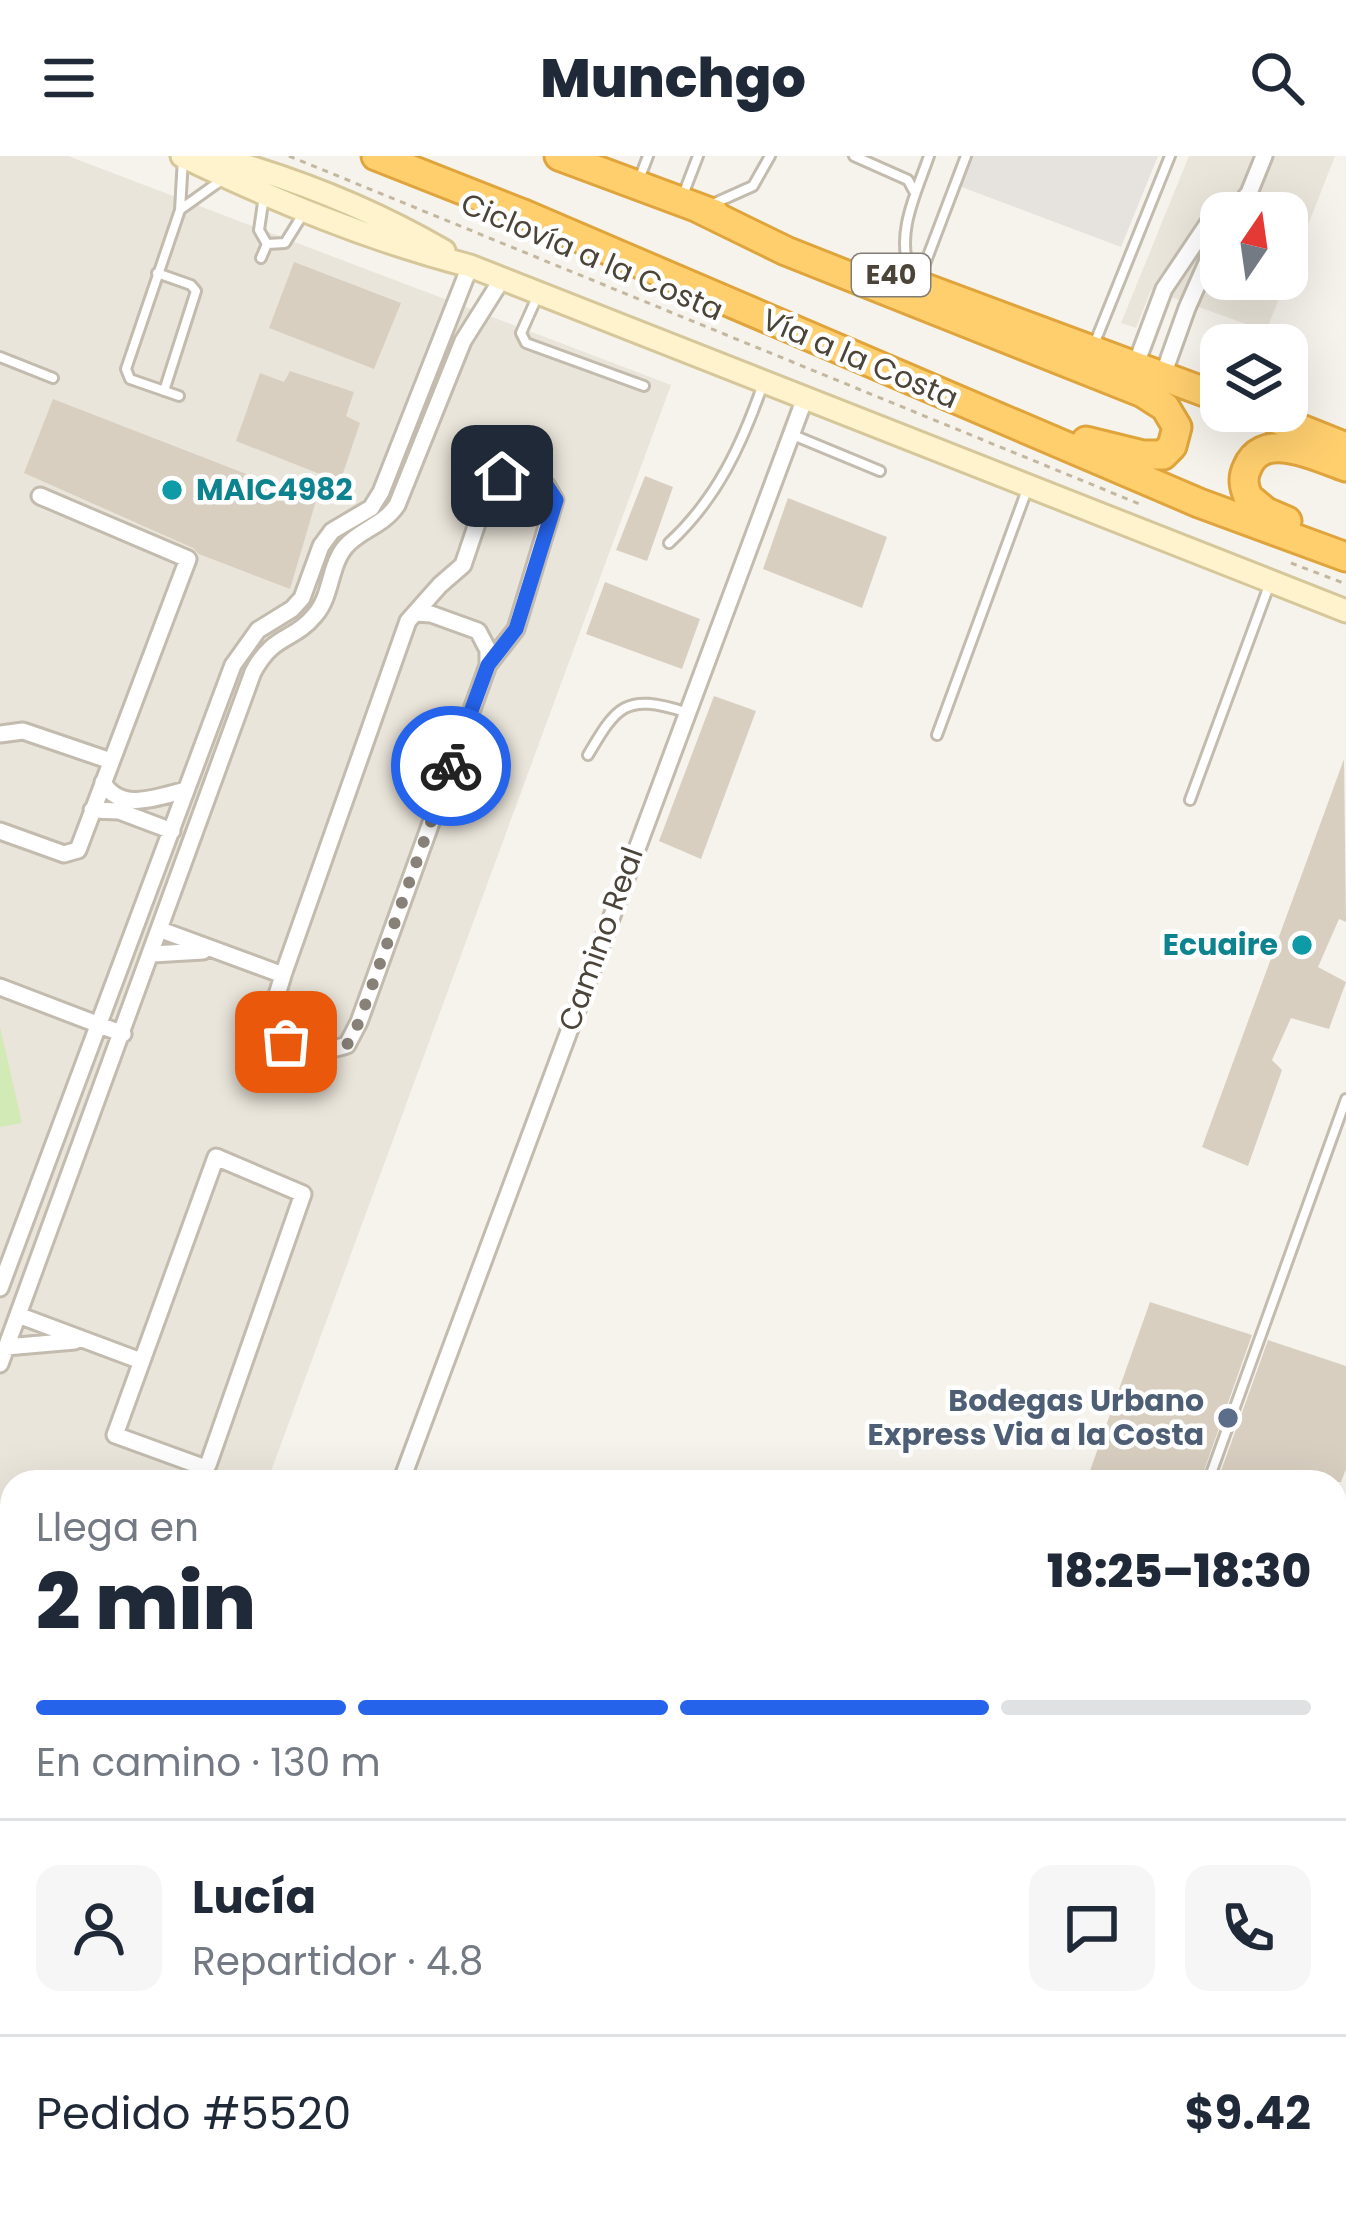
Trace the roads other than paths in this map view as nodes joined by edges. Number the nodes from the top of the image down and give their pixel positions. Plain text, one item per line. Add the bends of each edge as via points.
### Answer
1 (182, 156) edge
2 (212, 156) edge
3 (376, 156) edge
4 (559, 156) edge
5 (648, 156) edge
6 (698, 156) edge
7 (769, 156) edge
8 (854, 156) edge
9 (929, 156) edge
10 (967, 156) edge
11 (1170, 156) edge
12 (1264, 156) edge
13 (600, 163) edge
14 (226, 177) junction
15 (637, 185) junction
16 (1250, 192) edge
17 (916, 194) junction
18 (264, 195) junction
19 (689, 205) junction
20 (180, 210) junction
21 (303, 213) junction
22 (1200, 235) edge
23 (267, 244) junction
24 (261, 258) dead end
25 (470, 266) junction
26 (157, 273) junction
27 (502, 279) junction
28 (1200, 279) edge
29 (917, 284) junction
30 (538, 293) junction
31 (1160, 297) junction
32 (1187, 308) junction
33 (1093, 348) junction
34 (0, 357) edge
35 (1136, 364) junction
36 (1163, 375) junction
37 (53, 377) dead end
38 (764, 383) junction
39 (644, 386) dead end
40 (1200, 390) edge
41 (164, 391) junction
42 (179, 396) dead end
43 (805, 398) junction
44 (994, 418) junction
45 (1308, 432) edge
46 (791, 435) junction
47 (1346, 447) edge
48 (1346, 467) edge
49 (880, 471) dead end
50 (1028, 486) junction
51 (40, 496) dead end
52 (669, 544) dead end
53 (1346, 553) edge
54 (1270, 581) junction
55 (1346, 611) edge
56 (416, 613) junction
57 (488, 665) junction
58 (686, 712) junction
59 (210, 725) junction
60 (231, 732) junction
61 (0, 734) edge
62 (937, 735) dead end
63 (588, 755) dead end
64 (110, 760) junction
65 (103, 782) junction
66 (186, 790) junction
67 (1190, 800) dead end
68 (92, 809) junction
69 (0, 831) edge
70 (172, 831) junction
71 (161, 930) junction
72 (212, 950) junction
73 (152, 954) junction
74 (283, 976) junction
75 (0, 987) edge
76 (98, 1024) junction
77 (123, 1034) junction
78 (1346, 1099) edge
79 (0, 1288) edge
80 (18, 1315) junction
81 (83, 1340) junction
82 (3, 1354) edge
83 (141, 1361) junction
84 (405, 1470) edge
85 (1212, 1470) edge

1 - 14 street, Vía a la Costa
1 - 20 lane
2 - 25 street, Vía a la Costa via 323,191
3 - 44 highway, Vía a la Costa
4 - 13 highway, E40
5 - 15 lane
6 - 19 lane
7 - 19 lane via 753,186
8 - 17 lane via 908,180
9 - 17 lane
10 - 29 lane
11 - 33 lane
12 - 16 street
13 - 15 highway, E40
14 - 18 street, Vía a la Costa
14 - 20 lane
15 - 19 highway, E40
17 - 29 lane via 904,257
18 - 21 street, Vía a la Costa
18 - 23 lane via 259,230
19 - 29 highway, E40
19 - 44 highway via 1143,393 1173,416 1176,437 1162,455 1143,455
20 - 26 lane
21 - 23 lane via 285,243
21 - 25 street, Vía a la Costa
22 - 31 street
23 - 24 lane
25 - 27 street, Vía a la Costa
25 - 59 street via 381,492 371,508 332,531 292,609 244,645
26 - 41 lane via 126,369 130,379
26 - 41 lane via 196,291
27 - 30 street, Vía a la Costa
27 - 60 street via 463,341 397,505 341,552 318,612 270,644
28 - 32 street
29 - 33 highway, E40
30 - 38 street, Vía a la Costa
30 - 39 lane via 520,333 526,343
31 - 32 street
31 - 35 street
32 - 36 street
33 - 35 highway, E40
34 - 37 lane
35 - 36 highway, E40
36 - 40 highway, E40
38 - 43 street, Vía a la Costa
38 - 52 lane via 718,487
41 - 42 lane
43 - 46 street, Camino Real
43 - 50 street, Vía a la Costa
44 - 53 highway, Vía a la Costa
45 - 47 highway
46 - 49 lane
46 - 58 street, Camino Real
48 - 53 highway via 1267,449 1249,462 1244,479 1248,497 1265,512
50 - 54 street, Vía a la Costa
50 - 62 lane
51 - 64 street via 188,559
54 - 55 street, Vía a la Costa
54 - 67 lane
56 - 57 street via 478,631
56 - 57 street via 464,565 490,485 502,476 547,486 556,500 516,629
56 - 74 street
57 - 74 street via 347,1045 329,1052 286,1042 272,1015
58 - 63 lane via 628,705 612,713
58 - 84 street, Camino Real
59 - 60 street
59 - 66 street
60 - 71 street
61 - 64 street via 23,731
64 - 65 street
65 - 66 street via 123,800
65 - 68 street
66 - 70 street
68 - 69 street via 74,852
68 - 70 street
70 - 76 street
71 - 72 street
71 - 73 street
72 - 73 street
72 - 74 street
73 - 77 street
75 - 76 street
76 - 77 street
76 - 79 street
77 - 80 street
78 - 85 lane
80 - 81 street
80 - 82 street
81 - 82 street
81 - 83 street
83 - 83 street via 118,1438 208,1465 303,1194 213,1160

